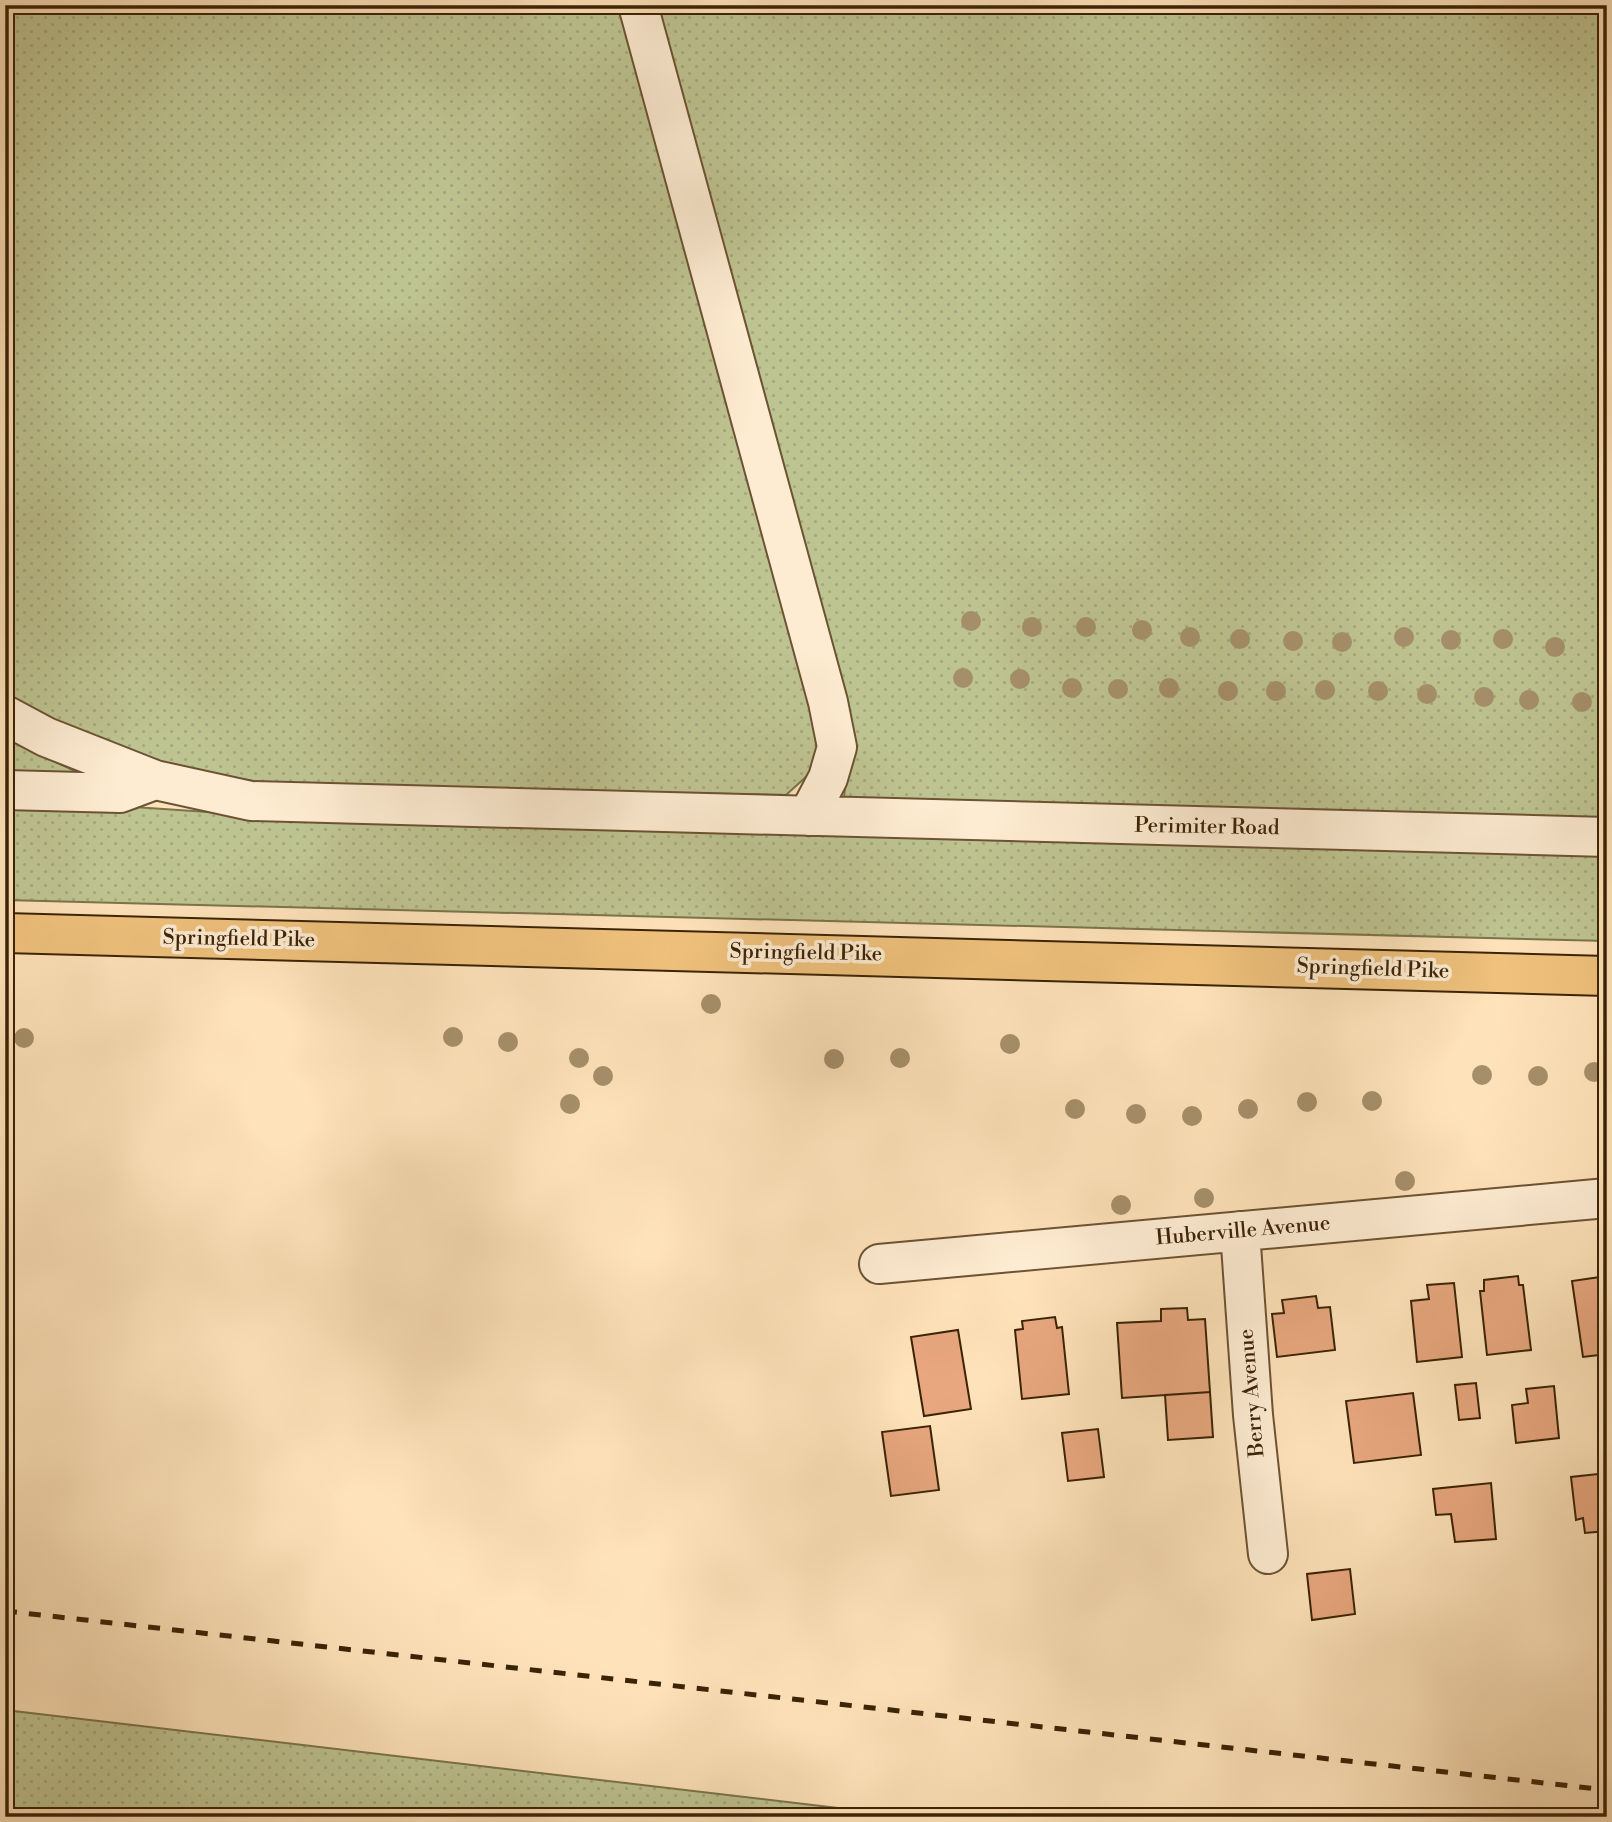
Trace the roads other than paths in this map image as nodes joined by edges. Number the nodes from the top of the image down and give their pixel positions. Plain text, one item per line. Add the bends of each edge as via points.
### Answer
1 (638, 5) edge
2 (5, 715) edge
3 (155, 780) junction
4 (5, 790) edge
5 (807, 816) junction
6 (1607, 837) edge
7 (5, 933) edge
8 (1607, 976) edge
9 (1607, 1198) edge
10 (1240, 1231) junction
11 (879, 1264) dead end
12 (1268, 1554) dead end

1 - 5 street via 828,702 837,747 828,778
2 - 3 street, Perimiter Road via 46,737
3 - 4 street via 120,793
3 - 5 street, Perimiter Road via 251,801
5 - 6 street, Perimiter Road
7 - 8 main road, Springfield Pike
9 - 10 street, Huberville Avenue
10 - 11 street, Huberville Avenue
10 - 12 street, Berry Avenue

